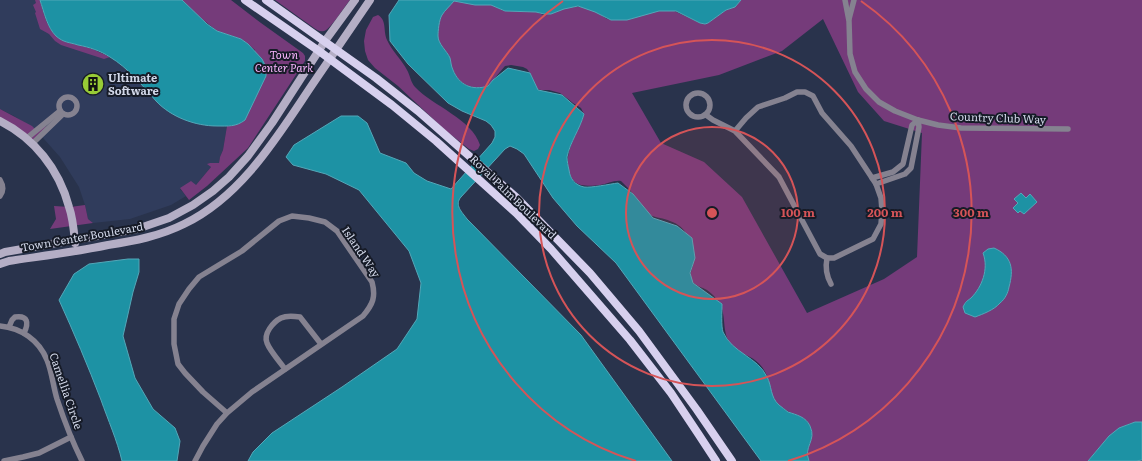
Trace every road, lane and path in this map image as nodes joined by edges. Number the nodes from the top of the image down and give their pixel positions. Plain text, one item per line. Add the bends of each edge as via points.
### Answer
1 (245, 0) edge
2 (266, 0) edge
3 (355, 0) edge
4 (370, 0) edge
5 (845, 0) edge
6 (854, 0) edge
7 (849, 21) junction
8 (325, 41) junction
9 (336, 49) junction
10 (319, 51) junction
11 (330, 59) junction
12 (62, 112) dead end
13 (706, 115) junction
14 (918, 120) junction
15 (0, 121) edge
16 (1068, 129) dead end
17 (735, 131) junction
18 (30, 140) junction
19 (899, 168) junction
20 (904, 174) junction
21 (872, 178) junction
22 (0, 180) edge
23 (876, 184) junction
24 (0, 196) edge
25 (193, 205) junction
26 (201, 215) junction
27 (75, 239) junction
28 (76, 251) junction
29 (0, 254) edge
30 (827, 258) junction
31 (0, 264) edge
32 (831, 284) dead end
33 (0, 326) edge
34 (9, 327) junction
35 (24, 333) junction
36 (321, 344) junction
37 (285, 369) junction
38 (227, 413) junction
39 (71, 437) junction
40 (4, 461) edge
41 (82, 461) edge
42 (195, 461) edge
43 (716, 461) edge
44 (732, 461) edge

1 - 10 main road, Royal Palm Boulevard
2 - 8 main road, Royal Palm Boulevard
3 - 8 street, Town Center Boulevard
4 - 9 street, Town Center Boulevard
5 - 7 street, Country Club Way
6 - 7 street, Country Club Way
7 - 14 street, Country Club Way via 850,54 855,72 866,89 880,102
8 - 9 main road, Royal Palm Boulevard
8 - 10 street, Town Center Boulevard
9 - 11 street, Town Center Boulevard
9 - 44 main road, Royal Palm Boulevard via 418,111 471,157 517,198 595,279 639,331
10 - 11 main road, Royal Palm Boulevard
10 - 25 street, Town Center Boulevard via 248,156 225,182
11 - 26 street, Town Center Boulevard via 243,180 227,196
11 - 43 main road, Royal Palm Boulevard via 436,141 480,179 551,249 630,340 671,393
12 - 18 street
13 - 13 street via 710,108 709,100 700,94 693,95 688,101 689,112 695,116
13 - 17 street
14 - 16 street, Country Club Way via 961,128
14 - 19 street via 912,125 904,164
14 - 20 street via 911,168
15 - 18 street via 12,126
17 - 21 street via 758,107 797,92 805,92 812,96 822,113 851,146
17 - 30 street via 779,177 820,254
18 - 27 street via 54,170 62,186 70,207
19 - 20 street
19 - 21 street
20 - 23 street
21 - 23 street
22 - 24 street via 3,184
23 - 30 street via 882,211 881,224 873,239 834,258
25 - 26 street
25 - 27 street, Town Center Boulevard via 169,218 137,229
26 - 28 street, Town Center Boulevard via 150,237
27 - 28 street
27 - 29 street, Town Center Boulevard
28 - 31 street, Town Center Boulevard
30 - 32 street via 826,274
33 - 34 street, Camellia Circle
34 - 35 street, Camellia Circle
34 - 35 street via 15,317 25,318 27,326
35 - 39 street, Camellia Circle via 38,344 47,360 56,398
36 - 37 street, Island Way
36 - 37 street via 300,317 281,318 269,328 266,336 267,343
36 - 38 street, Island Way via 363,316 370,308 374,291 372,282 336,231 325,222 292,216 279,221 242,251 199,278 179,304 174,320 174,344 178,364 203,392
37 - 38 street, Island Way
38 - 42 street, Island Way via 213,429
39 - 40 street via 39,453
39 - 41 street, Camellia Circle

